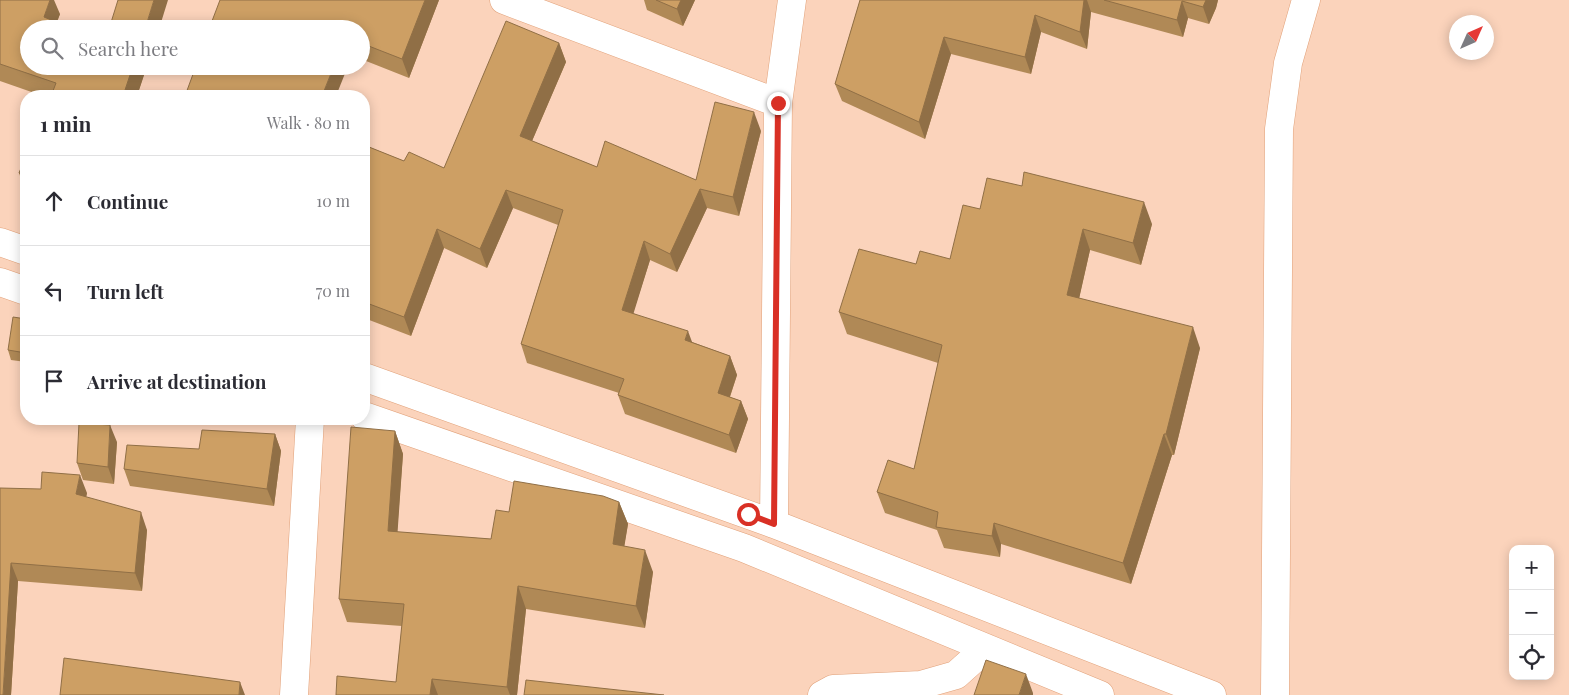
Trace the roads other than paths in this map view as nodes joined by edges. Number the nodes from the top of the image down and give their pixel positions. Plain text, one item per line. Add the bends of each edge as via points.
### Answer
1 (504, 0) edge
2 (792, 0) edge
3 (1306, 0) edge
4 (778, 103) junction
5 (0, 242) edge
6 (20, 250) edge
7 (0, 282) edge
8 (20, 290) edge
9 (370, 379) edge
10 (370, 418) edge
11 (310, 425) edge
12 (774, 524) junction
13 (986, 648) junction
14 (294, 695) edge
15 (822, 695) edge
16 (1100, 695) edge
17 (1212, 695) edge
18 (1275, 695) edge

1 - 4 street
2 - 4 street
3 - 18 street via 1288,63 1279,129
4 - 12 street
5 - 6 street
7 - 8 street
9 - 12 street
10 - 13 street via 744,548
11 - 14 street
12 - 17 street
13 - 15 street via 956,675 921,685 833,689
13 - 16 street

